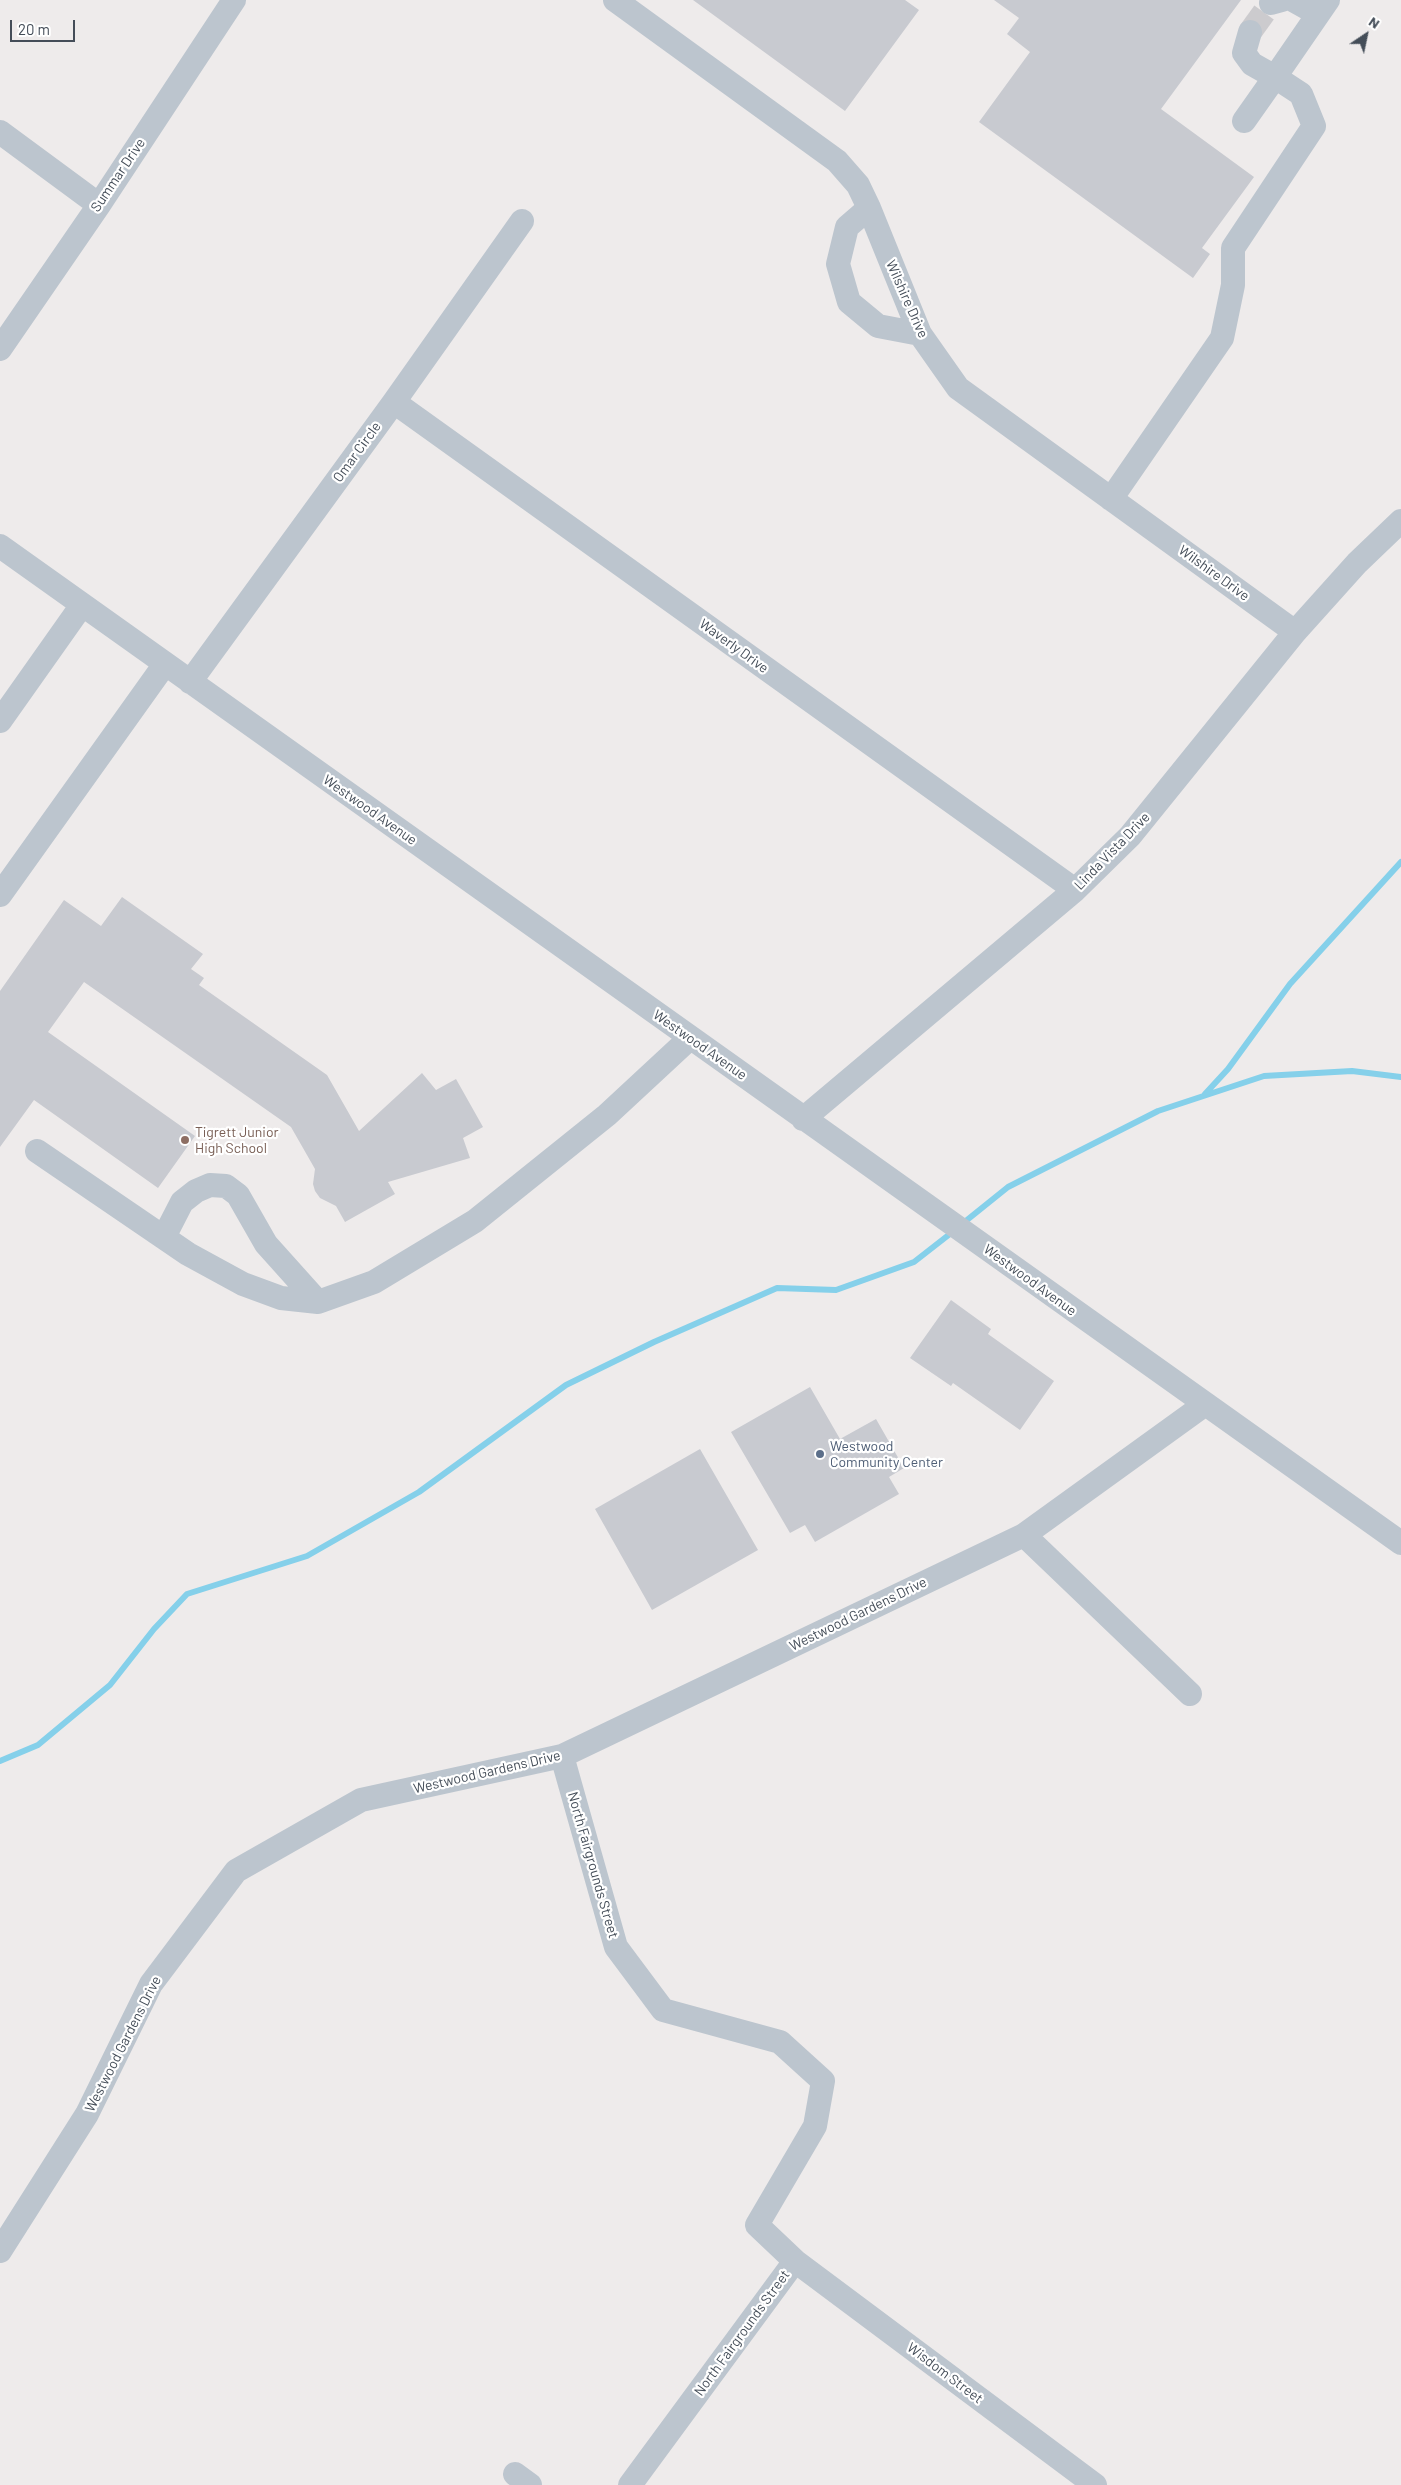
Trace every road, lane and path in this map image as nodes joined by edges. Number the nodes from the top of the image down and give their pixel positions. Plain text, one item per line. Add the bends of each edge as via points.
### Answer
1 (234, 0) edge
2 (615, 0) edge
3 (1282, 1) edge
4 (1323, 7) edge
5 (1250, 32) tunnel mouth
6 (1275, 77) junction
7 (1244, 121) dead end
8 (0, 132) edge
9 (99, 205) junction
10 (869, 208) junction
11 (522, 221) dead end
12 (920, 334) junction
13 (0, 349) edge
14 (394, 402) junction
15 (1111, 499) junction
16 (1401, 521) edge
17 (0, 546) edge
18 (82, 605) junction
19 (1295, 632) junction
20 (165, 664) junction
21 (190, 682) junction
22 (0, 721) edge
23 (1075, 890) junction
24 (0, 895) edge
25 (690, 1038) junction
26 (803, 1119) junction
27 (38, 1151) dead end
28 (164, 1238) junction
29 (318, 1302) junction
30 (1204, 1404) junction
31 (1024, 1535) junction
32 (1401, 1543) edge
33 (1190, 1694) dead end
34 (562, 1756) junction
35 (0, 2251) edge
36 (795, 2261) junction
37 (630, 2485) edge
38 (1095, 2485) edge

1 - 9 street, Summar Drive
2 - 10 street, Wilshire Drive via 837,161 858,185
3 - 4 street
4 - 6 street
5 - 6 street via 1244,52 1252,64
6 - 7 street
6 - 15 street via 1301,94 1314,126 1233,248 1233,285 1222,338
8 - 9 street
9 - 13 street, Summar Drive
10 - 12 street, Wilshire Drive
10 - 12 street via 847,227 838,264 849,302 878,326
11 - 14 street, Omar Circle
12 - 15 street, Wilshire Drive via 958,388
14 - 21 street, Omar Circle
14 - 23 street, Waverly Drive
15 - 19 street, Wilshire Drive
16 - 19 street, Linda Vista Drive via 1357,563
17 - 18 street, Westwood Avenue
18 - 20 street, Westwood Avenue
18 - 22 street
19 - 23 street, Linda Vista Drive via 1130,836
20 - 21 street, Westwood Avenue
20 - 24 street
21 - 25 street, Westwood Avenue
23 - 26 street, Linda Vista Drive
25 - 26 street, Westwood Avenue
25 - 29 street via 607,1115 475,1221 374,1282
26 - 30 street, Westwood Avenue
27 - 28 street
28 - 29 street via 243,1284 281,1298
28 - 29 street via 182,1202 210,1185 226,1186 238,1195 266,1244
30 - 31 street, Westwood Gardens Drive
30 - 32 street, Westwood Avenue
31 - 33 street
31 - 34 street, Westwood Gardens Drive
34 - 35 street, Westwood Gardens Drive via 361,1800 236,1871 151,1984 87,2114
34 - 36 street, North Fairgrounds Street via 616,1947 663,2010 780,2042 823,2081 815,2126 757,2224
36 - 37 street, North Fairgrounds Street
36 - 38 street, Wisdom Street

